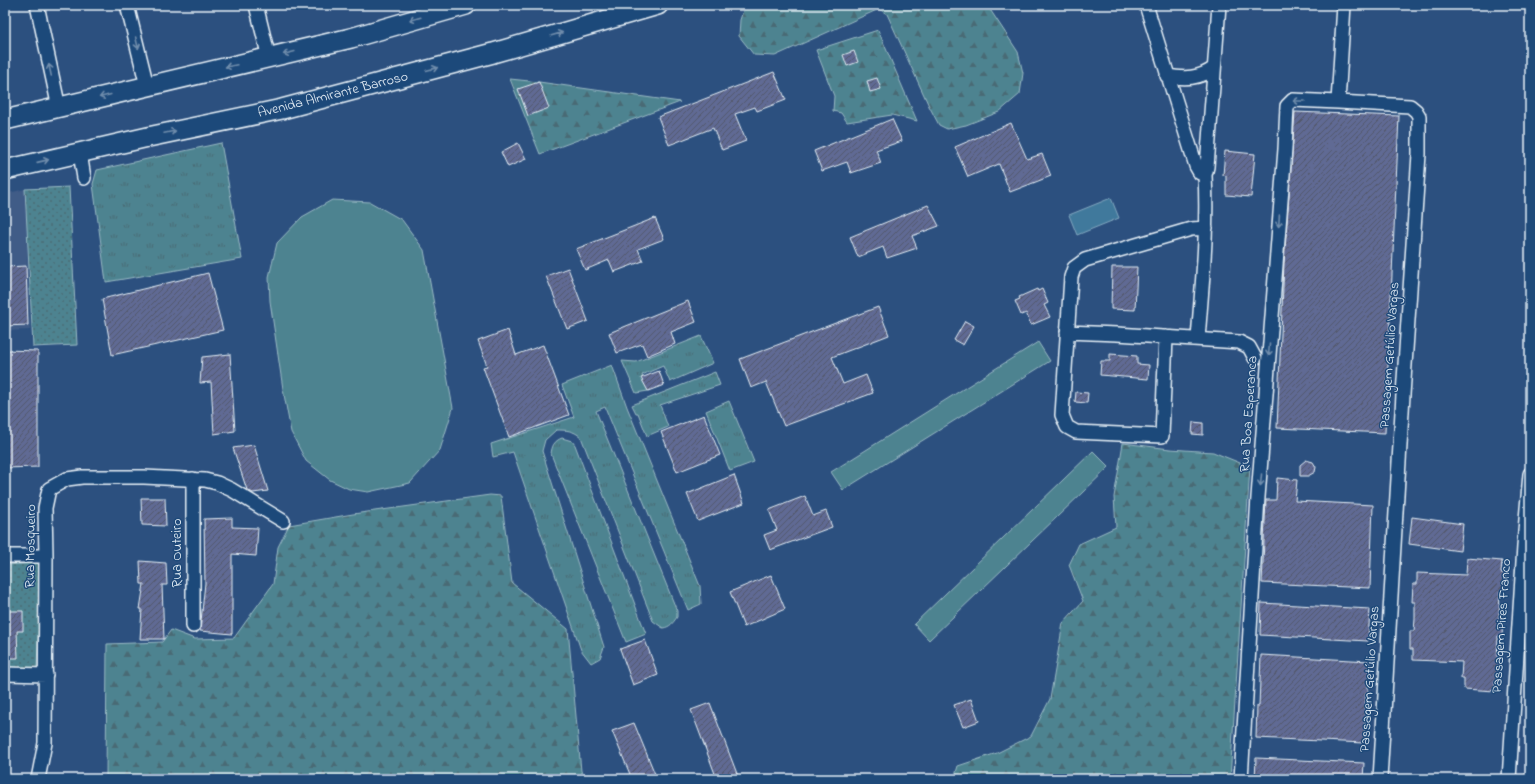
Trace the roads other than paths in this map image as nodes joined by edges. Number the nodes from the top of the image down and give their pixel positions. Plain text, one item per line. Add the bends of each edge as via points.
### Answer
1 (37, 5) edge
2 (128, 5) edge
3 (256, 5) edge
4 (466, 5) edge
5 (658, 5) edge
6 (1146, 5) edge
7 (1219, 5) edge
8 (1344, 5) edge
9 (269, 58) junction
10 (1214, 68) junction
11 (1166, 76) junction
12 (147, 86) junction
13 (1338, 102) junction
14 (58, 108) junction
15 (5, 120) edge
16 (80, 152) junction
17 (5, 170) edge
18 (1205, 175) junction
19 (84, 178) dead end
20 (1206, 228) junction
21 (1067, 332) junction
22 (1166, 337) junction
23 (1198, 340) junction
24 (1255, 358) dead end
25 (1530, 474) edge
26 (193, 479) junction
27 (283, 521) dead end
28 (5, 556) edge
29 (46, 556) junction
30 (193, 626) dead end
31 (5, 674) edge
32 (46, 674) junction
33 (38, 779) edge
34 (1241, 779) edge
35 (1380, 779) edge
36 (1508, 779) edge

14 -> 1 street
2 -> 12 street
3 - 9 street
4 -> 9 highway
16 -> 5 highway, Avenida Almirante Barroso via 290,107 493,53
6 - 11 street
7 - 10 street
8 - 13 street
9 -> 12 highway
10 - 11 street via 1204,75 1190,78
10 - 18 street
11 - 18 street via 1196,166 1200,174
12 -> 14 highway
13 -> 34 street, Rua Boa Esperanca via 1293,100 1287,106
13 - 35 street, Passagem Getúlio Vargas via 1410,106 1419,116
14 - 15 highway
17 -> 16 highway, Avenida Almirante Barroso
16 - 19 street
18 - 20 street
20 - 21 street via 1191,229 1085,260 1077,265 1071,277
20 - 23 street
21 - 22 street
21 - 22 street via 1062,415 1064,423 1076,432 1162,436
22 - 23 street
23 - 24 street via 1239,342 1249,348
25 - 36 street, Passagem Pires Franco
26 - 27 street, Rua Mosqueiro via 218,483
26 - 29 street, Rua Mosqueiro via 144,476 82,477 59,483 49,489 45,508
26 - 30 street, Rua Outeiro
28 - 29 street
29 - 32 street, Rua Mosqueiro
31 - 32 street
32 - 33 street, Rua Mosqueiro via 45,743

